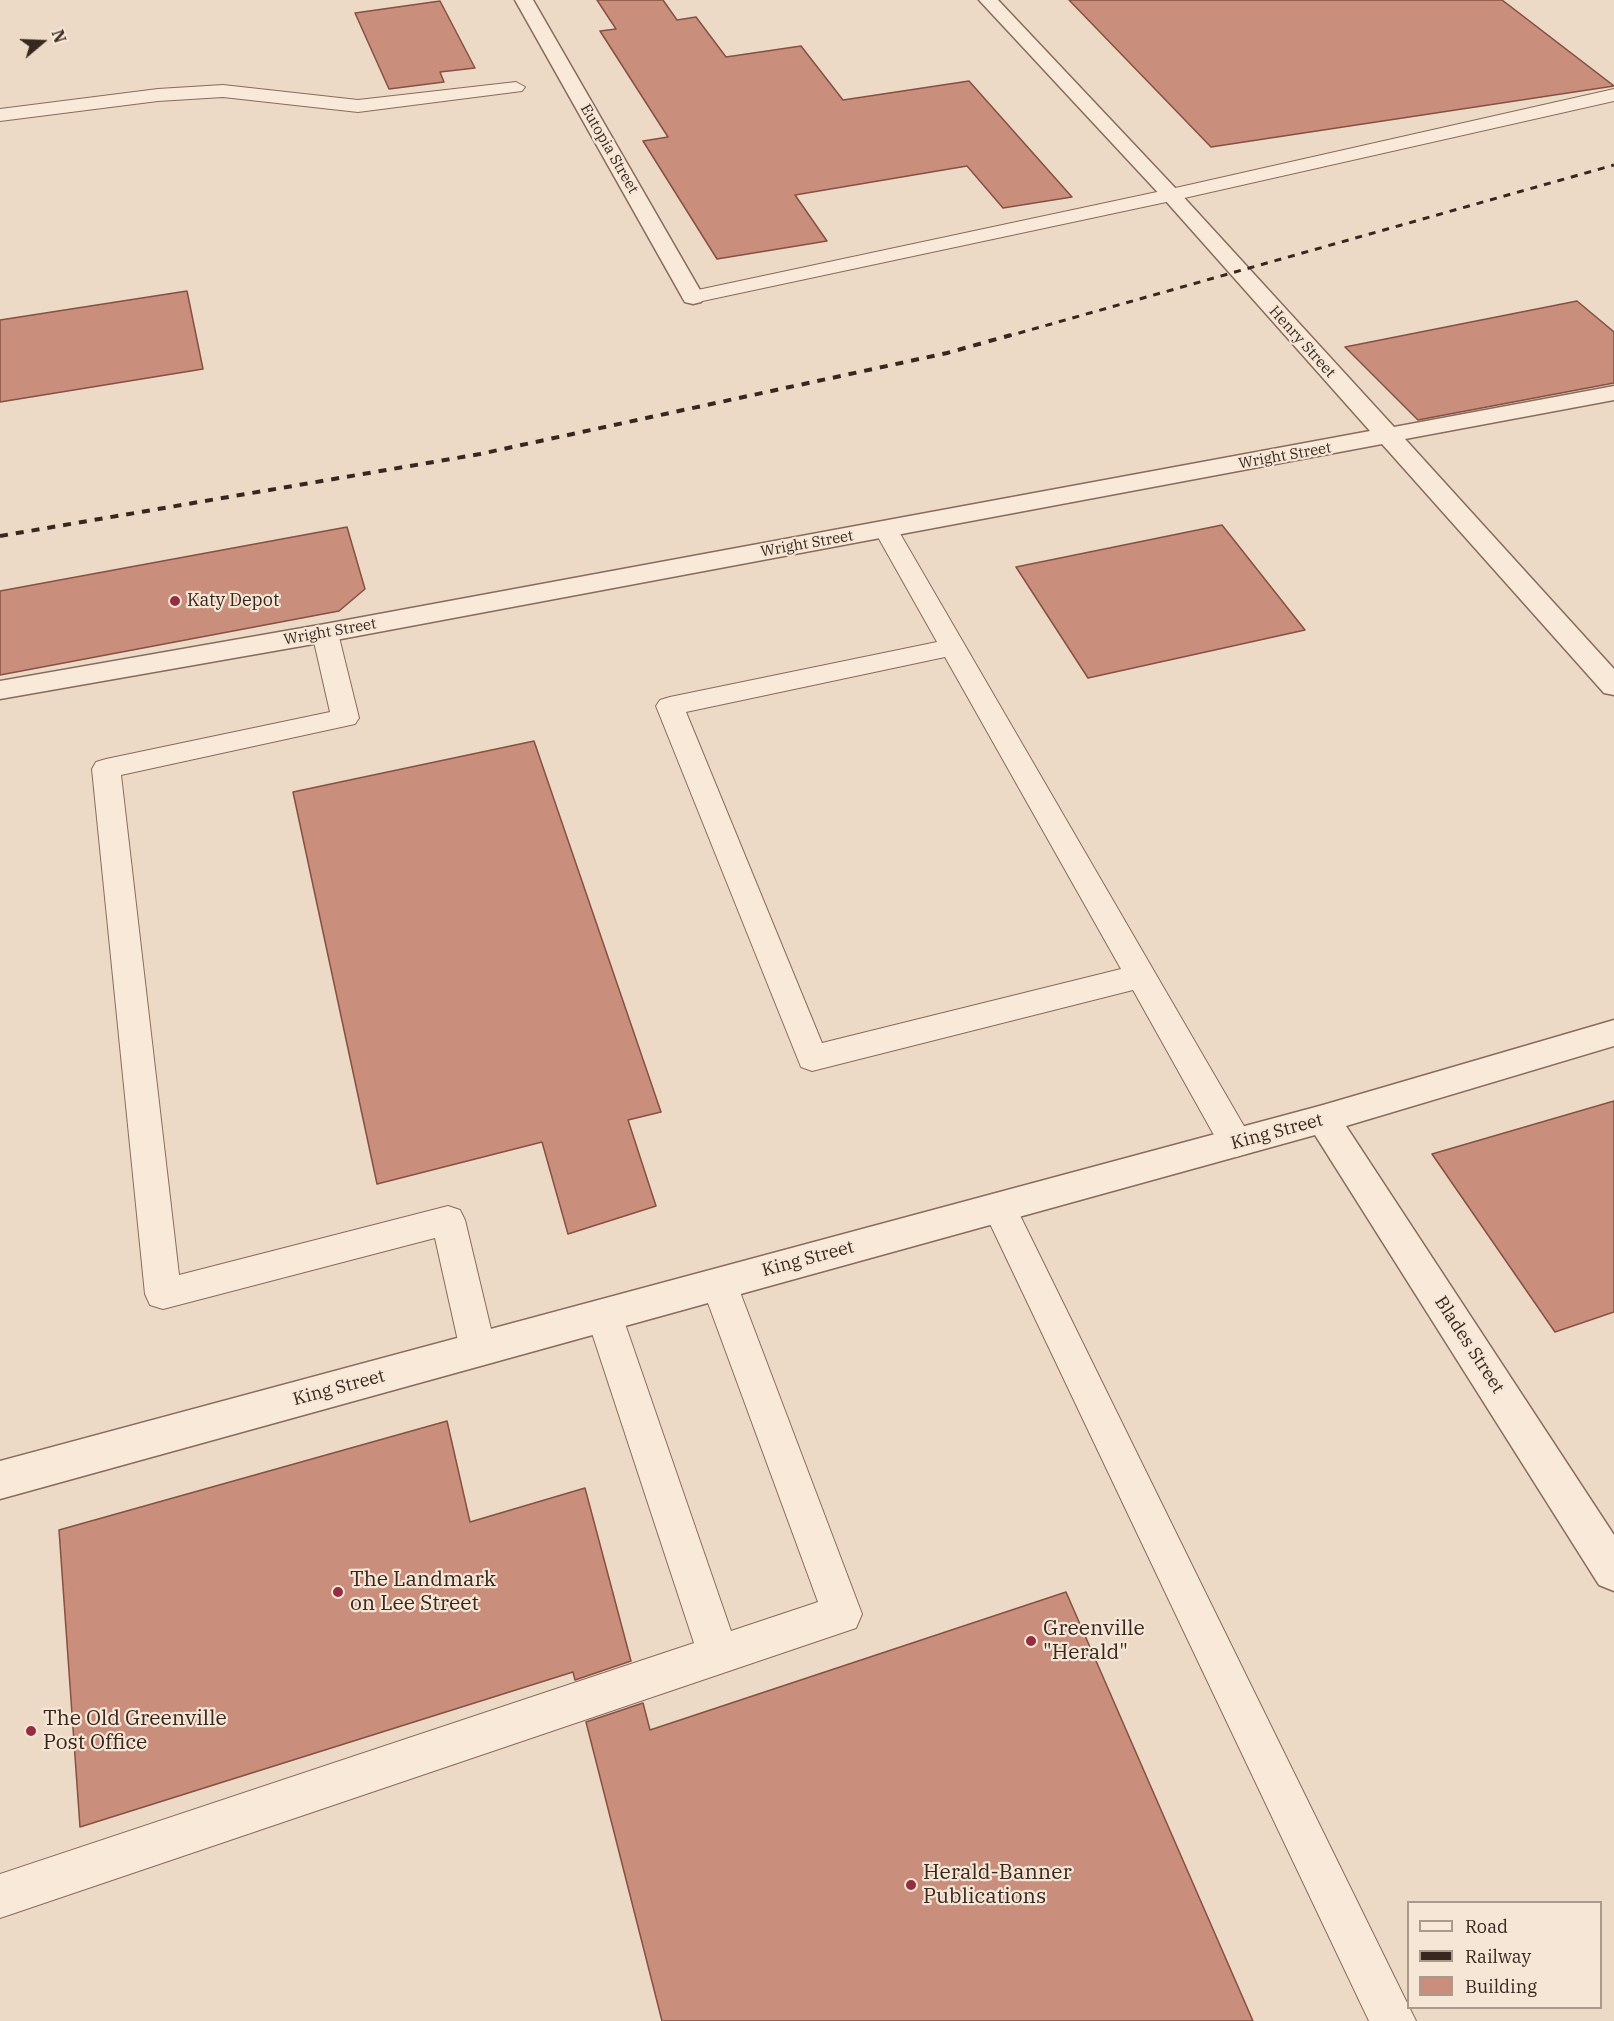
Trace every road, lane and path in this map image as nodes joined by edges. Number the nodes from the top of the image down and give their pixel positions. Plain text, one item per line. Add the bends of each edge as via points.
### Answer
1 (524, 0) edge
2 (988, 0) edge
3 (516, 87) dead end
4 (1614, 95) edge
5 (0, 115) edge
6 (1171, 195) junction
7 (693, 297) joint
8 (1614, 393) edge
9 (1387, 437) junction
10 (886, 530) junction
11 (325, 633) junction
12 (954, 647) junction
13 (1614, 686) edge
14 (0, 690) edge
15 (1141, 976) junction
16 (1614, 1033) edge
17 (1323, 1119) junction
18 (1236, 1143) junction
19 (999, 1207) junction
20 (719, 1284) junction
21 (604, 1315) junction
22 (478, 1350) junction
23 (0, 1480) edge
24 (1614, 1571) edge
25 (718, 1656) junction
26 (0, 1896) edge
27 (1393, 2021) edge

1 - 7 street, Eutopia Street
2 - 6 street, Henry Street
3 - 5 lane via 358,106 223,91
4 - 6 lane
6 - 7 lane
6 - 9 street, Henry Street
8 - 9 street, Wright Street
9 - 10 street, Wright Street
9 - 13 street, Henry Street
10 - 11 street, Wright Street
10 - 12 lane
11 - 14 street, Wright Street
11 - 22 lane via 345,718 106,769 163,1294 448,1220
12 - 15 lane
12 - 15 lane via 669,706 812,1058
15 - 18 lane
16 - 17 street, King Street
17 - 18 street, King Street
17 - 24 street, Blades Street
18 - 19 street, King Street
19 - 20 street, King Street
19 - 27 lane
20 - 21 street, King Street
20 - 25 lane via 842,1614
21 - 22 street, King Street
21 - 25 lane
22 - 23 street, King Street
25 - 26 lane

